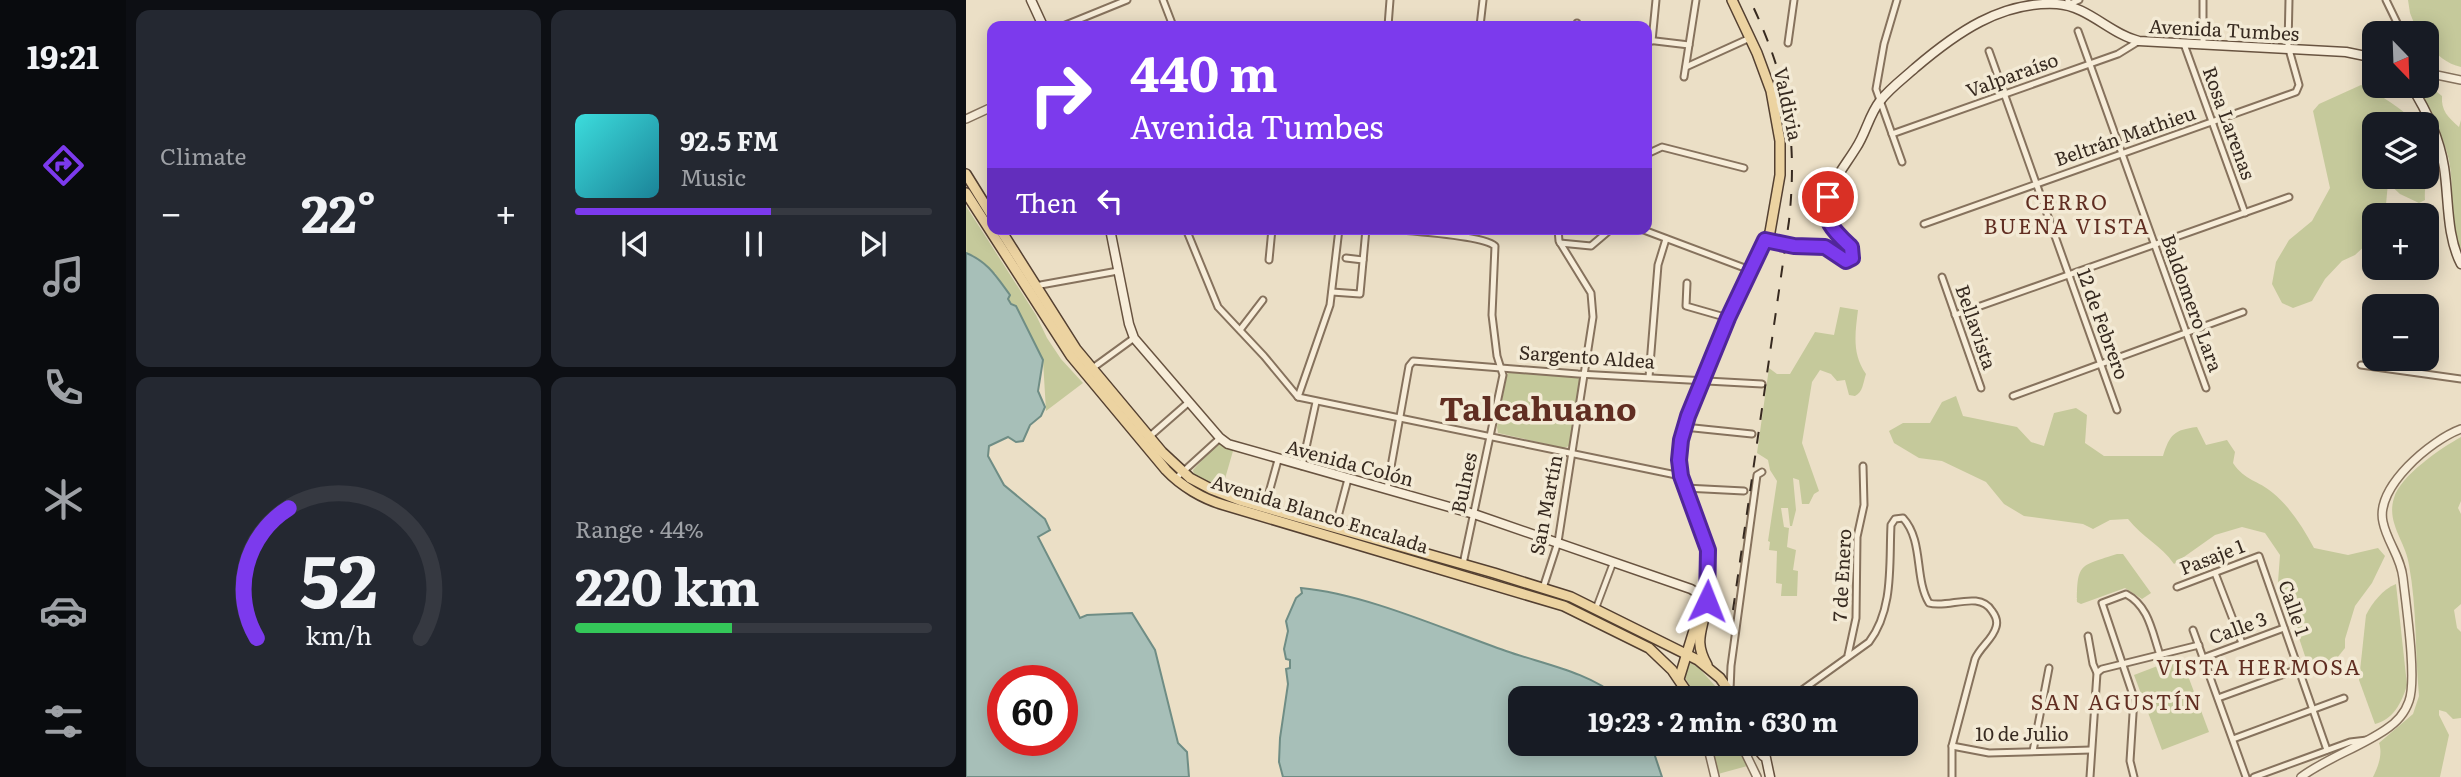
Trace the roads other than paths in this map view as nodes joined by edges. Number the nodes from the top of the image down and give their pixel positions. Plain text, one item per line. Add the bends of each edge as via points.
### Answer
1 (1031, 0) edge
2 (1127, 0) edge
3 (1163, 0) edge
4 (1390, 0) edge
5 (1483, 0) edge
6 (1656, 0) edge
7 (1696, 0) edge
8 (1732, 0) edge
9 (1794, 0) edge
10 (1897, 0) edge
11 (2080, 0) edge
12 (2203, 0) edge
13 (2289, 0) edge
14 (2386, 0) edge
15 (1117, 2) edge
16 (2068, 3) edge
17 (1042, 21) edge
18 (1074, 21) edge
19 (1171, 21) edge
20 (1388, 21) edge
21 (1481, 21) edge
22 (2396, 21) edge
23 (1652, 23) edge
24 (2078, 31) dead end
25 (1750, 38) junction
26 (1652, 40) edge
27 (2139, 41) junction
28 (1788, 44) dead end
29 (2184, 44) junction
30 (1689, 45) junction
31 (2203, 45) junction
32 (2289, 50) junction
33 (1989, 51) dead end
34 (2362, 55) edge
35 (2090, 64) junction
36 (1686, 67) junction
37 (2440, 75) edge
38 (1684, 77) dead end
39 (2461, 80) edge
40 (2004, 94) junction
41 (2418, 98) edge
42 (1881, 100) junction
43 (987, 109) edge
44 (966, 119) edge
45 (2212, 122) junction
46 (1892, 134) junction
47 (1652, 152) edge
48 (2122, 153) junction
49 (1902, 162) dead end
50 (1744, 168) dead end
51 (966, 174) edge
52 (2036, 183) junction
53 (966, 193) edge
54 (2289, 197) dead end
55 (987, 208) edge
56 (2245, 213) junction
57 (1924, 224) dead end
58 (987, 226) edge
59 (1652, 233) edge
60 (992, 235) edge
61 (1004, 235) edge
62 (1111, 235) edge
63 (1188, 235) edge
64 (1271, 235) edge
65 (1338, 235) edge
66 (1365, 235) edge
67 (1450, 235) edge
68 (1559, 235) edge
69 (1604, 235) edge
70 (1666, 239) junction
71 (1765, 240) junction
72 (1560, 243) junction
73 (2155, 245) junction
74 (1346, 258) dead end
75 (1269, 260) dead end
76 (1363, 260) junction
77 (2461, 264) edge
78 (1750, 270) junction
79 (1118, 271) junction
80 (2068, 275) junction
81 (1942, 277) dead end
82 (1687, 283) dead end
83 (1035, 285) junction
84 (1332, 292) junction
85 (1263, 300) dead end
86 (2243, 312) dead end
87 (1955, 315) junction
88 (1728, 318) junction
89 (1240, 330) junction
90 (2186, 333) junction
91 (1134, 338) junction
92 (2100, 364) junction
93 (2361, 365) dead end
94 (1502, 367) junction
95 (1088, 371) junction
96 (1585, 373) junction
97 (1649, 377) junction
98 (1702, 380) junction
99 (2461, 380) edge
100 (1762, 384) dead end
101 (1981, 388) dead end
102 (2206, 388) dead end
103 (2013, 396) dead end
104 (1298, 397) junction
105 (1189, 402) junction
106 (1316, 402) junction
107 (2117, 410) dead end
108 (1401, 417) junction
109 (1684, 427) junction
110 (2461, 429) edge
111 (1752, 434) dead end
112 (1149, 436) junction
113 (1491, 436) junction
114 (1220, 438) junction
115 (1572, 454) junction
116 (1278, 460) junction
117 (1302, 466) junction
118 (1863, 466) dead end
119 (1762, 472) dead end
120 (1681, 476) junction
121 (1180, 478) junction
122 (1348, 479) junction
123 (1685, 488) junction
124 (1387, 489) junction
125 (1744, 491) dead end
126 (1266, 513) junction
127 (1474, 514) junction
128 (1335, 528) junction
129 (1322, 534) junction
130 (1558, 542) junction
131 (2259, 556) joint
132 (1614, 562) junction
133 (1463, 564) junction
134 (2215, 573) junction
135 (1466, 577) junction
136 (1544, 587) junction
137 (2177, 587) dead end
138 (1532, 596) junction
139 (1704, 599) junction
140 (1597, 608) junction
141 (2284, 628) junction
142 (2193, 629) dead end
143 (2088, 636) dead end
144 (2242, 643) junction
145 (2199, 645) junction
146 (1686, 654) junction
147 (1848, 655) junction
148 (2160, 655) junction
149 (2203, 658) junction
150 (2123, 664) junction
151 (1731, 666) junction
152 (2049, 668) dead end
153 (2298, 669) junction
154 (1711, 670) junction
155 (2098, 673) junction
156 (1679, 679) junction
157 (1722, 681) junction
158 (1683, 686) edge
159 (1726, 686) edge
160 (1732, 686) edge
161 (1807, 686) edge
162 (2218, 698) junction
163 (2344, 698) dead end
164 (2313, 710) junction
165 (2233, 739) junction
166 (2367, 740) junction
167 (1952, 746) junction
168 (2091, 750) junction
169 (2327, 750) junction
170 (2033, 751) junction
171 (1710, 756) edge
172 (1747, 756) edge
173 (1754, 756) edge
174 (1763, 756) edge
175 (1766, 756) edge
176 (1768, 765) junction
177 (1715, 777) edge
178 (1757, 777) edge
179 (1770, 777) edge
180 (1952, 777) edge
181 (2090, 777) edge
182 (2134, 777) edge
183 (2246, 777) edge
184 (2254, 777) edge
185 (2301, 777) edge

1 - 17 main road
2 - 15 street
3 - 19 street
4 - 20 street
5 - 21 street
6 - 23 street
7 - 30 street
8 - 25 main road, Valdivia
9 - 28 street
10 - 42 street via 1876,81
11 - 16 street
12 - 31 street
13 - 32 street
14 - 22 street
15 - 18 street
16 - 27 main road, Avenida Tumbes
16 - 42 main road via 2029,6 1986,18 1932,54
24 - 35 street, Baldomero Lara
25 - 36 street
25 - 71 main road, Valdivia via 1771,92 1780,141 1778,192
26 - 30 street
27 - 29 main road, Avenida Tumbes
27 - 35 street, Valparaíso
29 - 31 main road, Avenida Tumbes
29 - 45 street, Rosa Larenas
30 - 36 street
31 - 32 main road, Avenida Tumbes
32 - 34 main road, Avenida Tumbes
32 - 45 street, Beltrán Mathieu via 2297,91
33 - 40 street, 12 de Febrero
35 - 40 street, Valparaíso
35 - 48 street, Baldomero Lara
36 - 38 street
37 - 39 street
40 - 46 street, Valparaíso
40 - 52 street, 12 de Febrero
41 - 77 main road via 2441,150 2452,239
42 - 46 street
42 - 71 main road, bridge via 1826,204 1829,225 1851,247 1852,258 1846,261 1825,247
43 - 44 street
45 - 48 street, Beltrán Mathieu
45 - 56 street, Rosa Larenas
46 - 49 street
47 - 50 street via 1662,147
48 - 52 street, Beltrán Mathieu
48 - 73 street, Baldomero Lara
51 - 55 main road
52 - 57 street, Beltrán Mathieu
52 - 80 street, 12 de Febrero
53 - 58 main road, Avenida Blanco Encalada
54 - 56 street
56 - 73 street
59 - 70 street
60 - 95 main road, Avenida Blanco Encalada via 1046,320
61 - 83 main road, Avenida Blanco Encalada
62 - 79 main road, Avenida Colón
63 - 89 street via 1216,304
64 - 75 street
65 - 84 street
66 - 76 street
67 - 94 street, Bulnes via 1494,244 1492,315
68 - 72 street, San Martín
69 - 72 street via 1591,246
70 - 78 street
70 - 97 street via 1657,272
71 - 78 main road, Valdivia
72 - 96 street, San Martín via 1593,296
73 - 80 street
73 - 90 street, Baldomero Lara
74 - 76 street
76 - 84 street via 1360,295
78 - 88 main road, Valdivia
79 - 83 street
79 - 91 main road, Avenida Colón
80 - 87 street
80 - 92 street, 12 de Febrero
81 - 87 street, Bellavista
82 - 88 street via 1686,306
83 - 95 main road, Avenida Blanco Encalada
84 - 104 street
85 - 89 street
86 - 90 street
87 - 101 street, Bellavista
88 - 98 main road, Valdivia
89 - 104 street
90 - 92 street
90 - 102 street, Baldomero Lara
91 - 95 street
91 - 105 main road, Avenida Colón
92 - 103 street
92 - 107 street, 12 de Febrero
93 - 99 street
94 - 96 street, Sargento Aldea
94 - 108 street, Sargento Aldea via 1411,362
94 - 113 street, Bulnes
95 - 112 main road, Avenida Blanco Encalada
95 - 121 main road, Avenida Blanco Encalada
96 - 97 street, Sargento Aldea
96 - 115 street, San Martín
97 - 98 street, Sargento Aldea
98 - 100 street, Sargento Aldea
98 - 109 main road, Valdivia
104 - 106 street
105 - 112 street
105 - 114 main road, Avenida Colón
106 - 108 street
106 - 117 street
108 - 113 street
108 - 124 street
109 - 111 street
109 - 120 main road, Valdivia
110 - 166 street via 2429,447 2384,500 2383,523 2403,572 2411,690 2399,718
112 - 121 main road, Avenida Blanco Encalada
113 - 115 street
113 - 127 street, Bulnes
114 - 116 main road, Avenida Colón
114 - 121 street
115 - 120 street
115 - 130 street, San Martín
116 - 117 main road, Avenida Colón
116 - 126 street
117 - 122 main road, Avenida Colón
118 - 147 street, 7 de Enero via 1856,612
119 - 151 street via 1757,475
120 - 123 main road, Valdivia
121 - 126 main road, Avenida Blanco Encalada
122 - 124 main road, Avenida Colón
122 - 128 street
123 - 125 street
123 - 139 main road, Valdivia via 1709,555
124 - 127 main road, Avenida Colón
126 - 128 main road, Avenida Blanco Encalada
126 - 129 main road, Avenida Blanco Encalada
127 - 130 main road, Avenida Colón
127 - 133 street, Bulnes
128 - 129 main road
128 - 133 main road, Avenida Blanco Encalada
129 - 135 main road, Avenida Blanco Encalada
130 - 132 main road, Avenida Colón
130 - 136 street, San Martín
131 - 134 street, Pasaje 1
131 - 141 street, Calle 1
132 - 139 main road, Avenida Colón via 1694,590
132 - 140 street
133 - 135 main road
133 - 136 main road, Avenida Blanco Encalada
134 - 137 street, Pasaje 1
134 - 144 street
135 - 138 main road, Avenida Blanco Encalada
136 - 138 main road
136 - 140 main road, Avenida Blanco Encalada
138 - 156 main road, Avenida Blanco Encalada via 1564,606 1643,644
139 - 146 main road, Valdivia
139 - 154 main road, Valdivia via 1699,645
140 - 146 main road, Avenida Blanco Encalada
141 - 144 street, Calle 3
141 - 153 street, Calle 1
142 - 145 street
143 - 155 street
144 - 149 street, Calle 3
145 - 148 street
145 - 149 street
146 - 154 main road, Avenida Blanco Encalada
146 - 156 main road, Valdivia
147 - 161 street
147 - 167 street via 1869,642 1880,625 1891,525 1903,518 1914,541 1929,603 1977,601 1991,608 1997,620 1975,659
148 - 150 street
148 - 150 street via 2141,604 2126,594 2102,603
149 - 162 street
150 - 155 street
150 - 182 street via 2134,701 2130,761
151 - 157 street
151 - 160 street
152 - 170 street
153 - 162 street
153 - 164 street, Calle 1
154 - 157 main road, Avenida Blanco Encalada
155 - 168 street
156 - 158 main road, Avenida Blanco Encalada
157 - 159 main road, Avenida Blanco Encalada
162 - 165 street
163 - 164 street
164 - 165 street
164 - 169 street, Calle 1
165 - 183 street
166 - 169 street
166 - 185 street
167 - 170 street, 10 de Julio via 1984,753
167 - 180 street
168 - 170 street, 10 de Julio
168 - 181 street
169 - 184 street
171 - 177 street
172 - 178 street
173 - 178 street
174 - 176 main road
175 - 176 main road
176 - 179 main road

